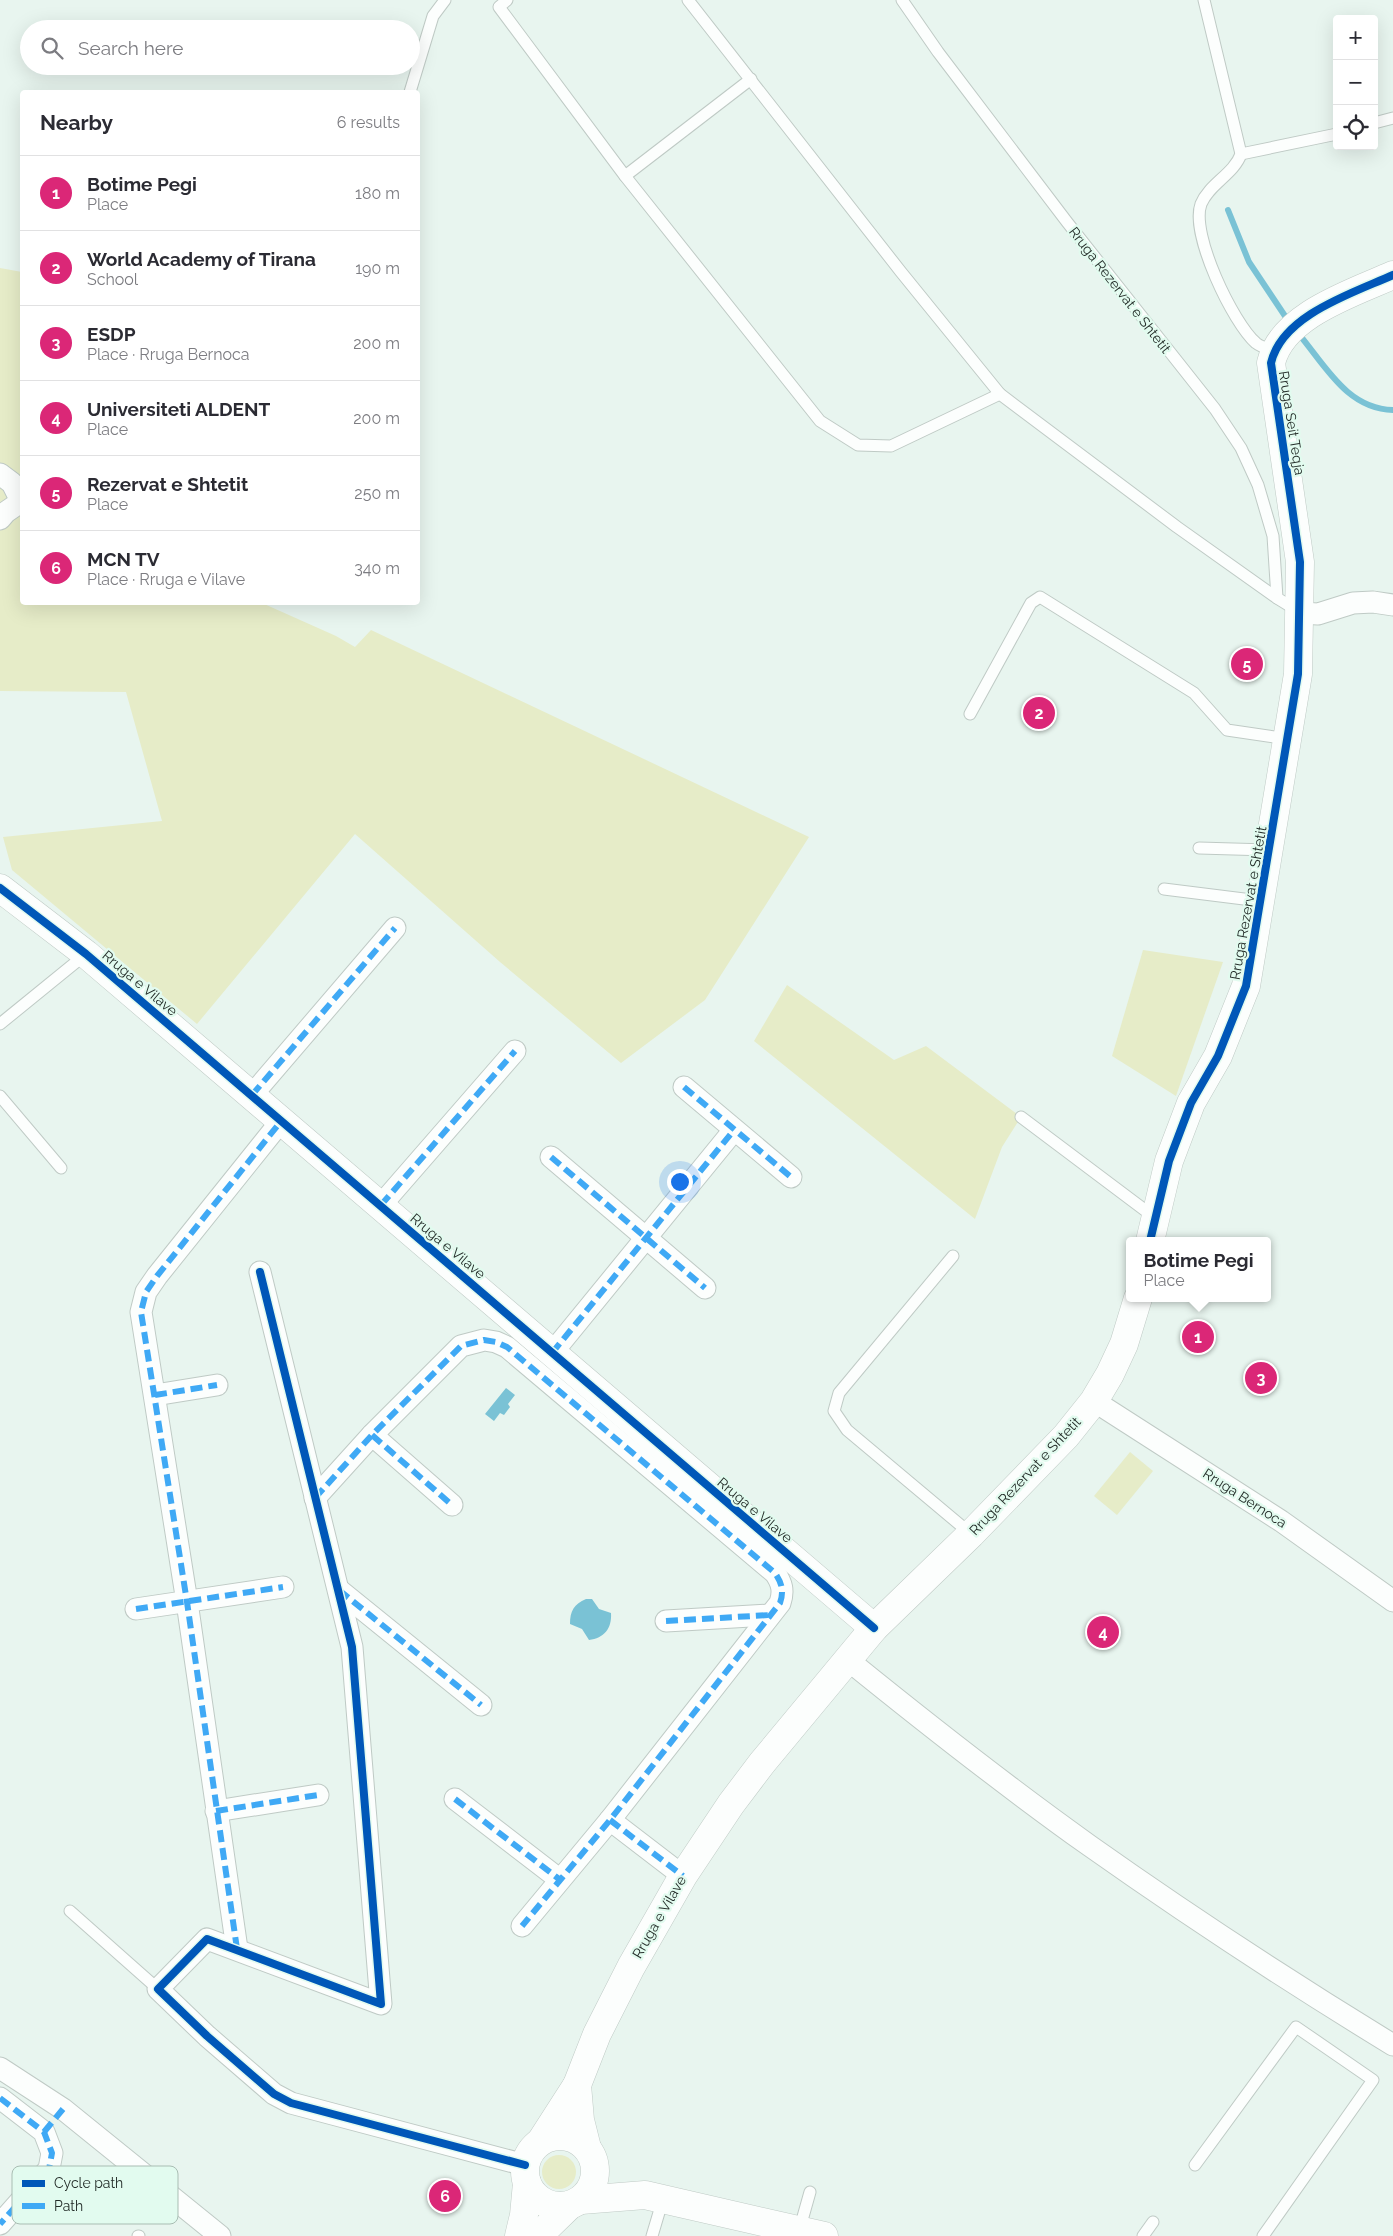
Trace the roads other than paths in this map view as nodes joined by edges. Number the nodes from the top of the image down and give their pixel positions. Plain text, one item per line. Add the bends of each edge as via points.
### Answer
1 (445, 0) edge
2 (506, 0) edge
3 (688, 0) edge
4 (902, 0) edge
5 (1204, 0) edge
6 (420, 59) edge
7 (415, 75) edge
8 (751, 79) junction
9 (411, 90) edge
10 (1393, 118) edge
11 (1378, 122) edge
12 (1333, 135) edge
13 (1241, 154) junction
14 (625, 176) junction
15 (1393, 274) edge
16 (1276, 349) junction
17 (1000, 394) junction
18 (0, 474) edge
19 (20, 497) edge
20 (20, 502) edge
21 (0, 519) edge
22 (1287, 604) junction
23 (1393, 605) edge
24 (970, 714) dead end
25 (1288, 739) junction
26 (1199, 848) dead end
27 (1270, 850) junction
28 (1, 889) edge
29 (1164, 889) dead end
30 (1260, 901) junction
31 (395, 928) dead end
32 (86, 954) junction
33 (0, 1024) edge
34 (515, 1051) dead end
35 (684, 1086) dead end
36 (252, 1095) junction
37 (0, 1096) edge
38 (1021, 1117) dead end
39 (282, 1120) junction
40 (734, 1130) junction
41 (551, 1157) dead end
42 (61, 1168) dead end
43 (791, 1177) dead end
44 (381, 1205) junction
45 (1153, 1230) edge
46 (645, 1236) junction
47 (953, 1256) dead end
48 (260, 1272) dead end
49 (705, 1288) dead end
50 (1137, 1302) edge
51 (502, 1308) junction
52 (484, 1340) junction
53 (552, 1353) junction
54 (217, 1385) dead end
55 (154, 1395) junction
56 (1094, 1400) junction
57 (372, 1435) junction
58 (315, 1498) junction
59 (452, 1505) dead end
60 (971, 1534) junction
61 (283, 1587) dead end
62 (339, 1590) junction
63 (1393, 1601) edge
64 (187, 1602) junction
65 (136, 1609) dead end
66 (770, 1615) junction
67 (666, 1621) dead end
68 (874, 1628) junction
69 (848, 1660) junction
70 (481, 1705) dead end
71 (318, 1796) dead end
72 (455, 1799) dead end
73 (216, 1811) junction
74 (610, 1820) junction
75 (683, 1876) junction
76 (559, 1879) junction
77 (70, 1911) dead end
78 (522, 1926) dead end
79 (236, 1949) junction
80 (158, 1989) junction
81 (1393, 2045) edge
82 (0, 2068) edge
83 (577, 2085) junction
84 (0, 2098) edge
85 (63, 2109) junction
86 (44, 2132) junction
87 (541, 2142) junction
88 (590, 2152) junction
89 (1196, 2164) dead end
90 (50, 2166) edge
91 (133, 2166) edge
92 (526, 2174) junction
93 (810, 2192) dead end
94 (654, 2197) junction
95 (178, 2202) edge
96 (576, 2202) junction
97 (12, 2211) edge
98 (1153, 2222) dead end
99 (0, 2224) edge
100 (811, 2233) edge
101 (220, 2236) edge
102 (518, 2236) edge
103 (538, 2236) edge
104 (652, 2236) edge
105 (1142, 2236) edge
106 (1263, 2236) edge

1 - 6 lane via 433,16
2 - 14 lane via 499,7
3 - 8 lane
4 - 22 lane, Rruga Rezervat e Shtetit via 1067,222 1215,409 1242,448 1258,485 1273,536
5 - 13 lane
7 - 9 lane
8 - 14 lane
8 - 17 lane
10 - 11 lane
12 - 13 lane
13 - 16 lane via 1239,161 1214,185 1200,205 1200,229 1210,265 1240,324 1257,344
14 - 17 lane via 820,421 858,446 891,446
15 - 16 street via 1324,306 1293,327
16 - 22 street, Rruga Seit Teqja via 1271,363 1300,562
17 - 22 lane via 1176,527
18 - 19 street via 12,483
20 - 21 street
22 - 23 street via 1318,614 1353,603
22 - 25 street, Rruga Rezervat e Shtetit via 1298,674
24 - 25 lane via 1031,603 1040,597 1194,694 1227,730
25 - 27 street, Rruga Rezervat e Shtetit
26 - 27 lane
27 - 30 street, Rruga Rezervat e Shtetit
28 - 32 street, Rruga e Vilave
29 - 30 lane
30 - 45 street, Rruga Rezervat e Shtetit via 1246,986 1218,1056 1191,1103 1169,1161
31 - 36 street
32 - 33 lane
32 - 36 street, Rruga e Vilave
34 - 44 street
35 - 40 street
36 - 39 street, Rruga e Vilave
37 - 42 lane
38 - 45 lane
39 - 44 street, Rruga e Vilave
39 - 55 street via 146,1292 141,1318
40 - 43 street
40 - 46 street
41 - 46 street
44 - 51 street, Rruga e Vilave
46 - 49 street
46 - 53 street
47 - 60 lane via 838,1393 834,1410 847,1430
48 - 58 street
50 - 56 street, Rruga Rezervat e Shtetit via 1124,1344
51 - 52 street
51 - 53 street, Rruga e Vilave
52 - 57 street via 461,1346
52 - 66 street via 507,1347 776,1573 782,1595
53 - 68 street, Rruga e Vilave
54 - 55 street
55 - 64 street
56 - 60 street, Rruga Rezervat e Shtetit via 1066,1436
56 - 63 street, Rruga Bernoca via 1281,1520
57 - 58 street
57 - 59 street
58 - 62 street
60 - 68 street, Rruga Rezervat e Shtetit
61 - 64 street
62 - 70 street
62 - 79 street via 352,1647 381,2004
64 - 65 street
64 - 73 street
66 - 67 street
66 - 74 street
68 - 69 street, Rruga e Vilave
69 - 75 street, Rruga e Vilave via 731,1804
69 - 81 street via 1091,1847 1289,1981
71 - 73 street
72 - 76 street
73 - 79 street
74 - 75 street
74 - 76 street
75 - 83 street, Rruga e Vilave via 597,2034
76 - 78 street
77 - 80 lane
79 - 80 street via 207,1939
80 - 92 street via 274,2094 291,2103
82 - 85 street
83 - 87 street, Rruga e Vilave
83 - 88 street, Rruga e Vilave via 580,2120
84 - 86 street
85 - 86 street
85 - 91 street
86 - 90 street via 52,2153
87 - 88 street via 550,2137 565,2136 579,2141
87 - 92 street via 528,2156
88 - 94 street
88 - 96 street via 595,2180 592,2188
89 - 106 lane via 1296,2027 1372,2080
92 - 96 street via 537,2198 544,2203 561,2207
92 - 102 street via 524,2215
93 - 100 lane
94 - 96 street
94 - 100 street
94 - 104 lane
95 - 101 street
96 - 103 street
97 - 99 street
98 - 105 lane

